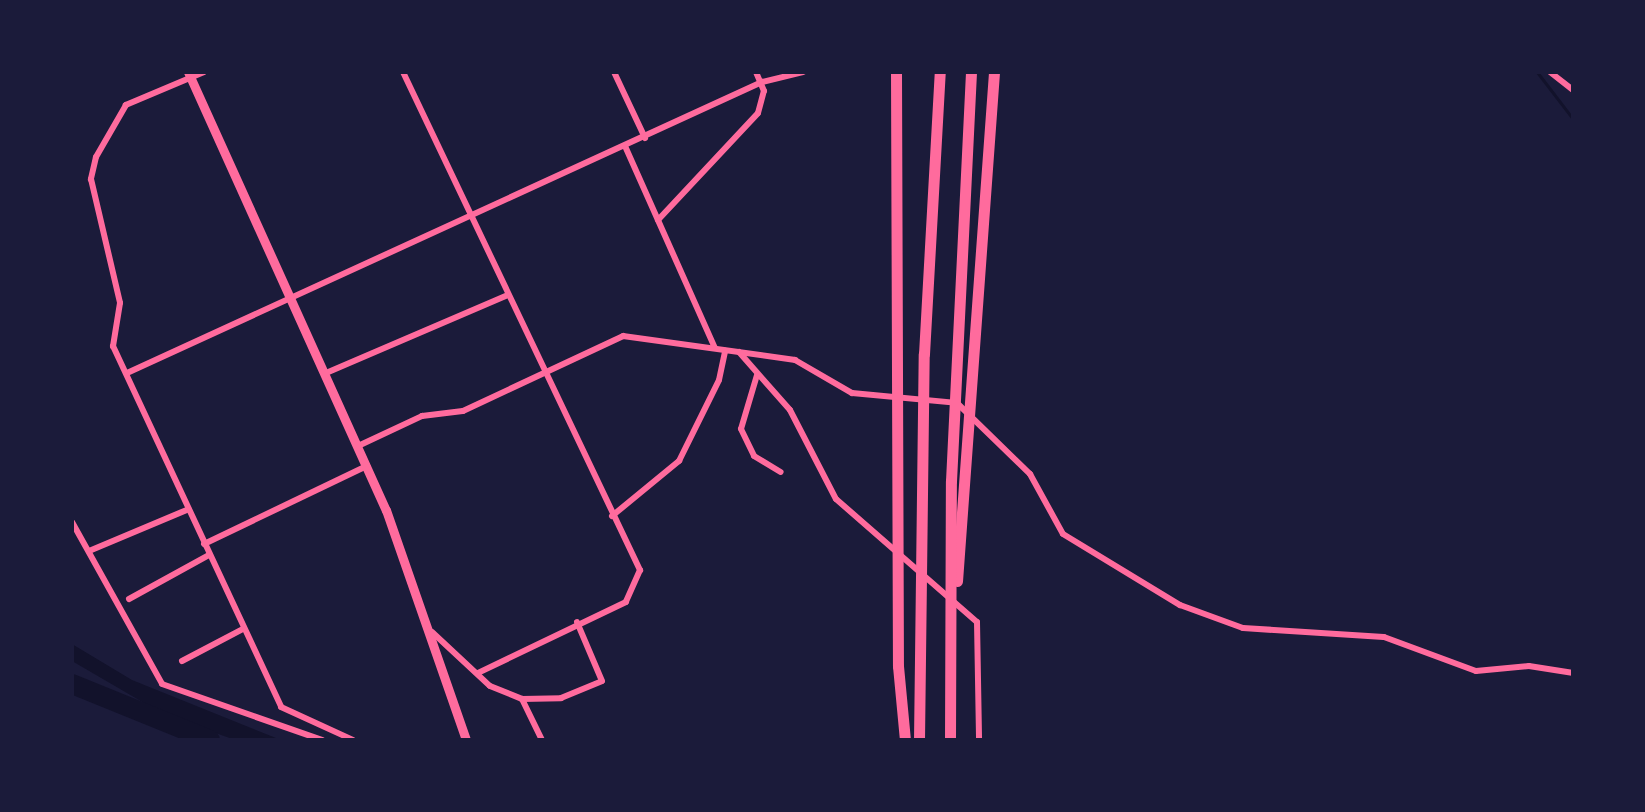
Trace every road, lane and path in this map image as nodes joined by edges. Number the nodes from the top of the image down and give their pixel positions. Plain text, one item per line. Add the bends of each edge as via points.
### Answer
1 (204, 72) edge
2 (403, 72) edge
3 (614, 72) edge
4 (756, 72) edge
5 (803, 72) edge
6 (896, 72) edge
7 (940, 72) edge
8 (971, 72) edge
9 (994, 72) edge
10 (1550, 72) edge
11 (190, 75) edge
12 (762, 82) junction
13 (1573, 90) edge
14 (645, 138) junction
15 (625, 146) junction
16 (471, 217) junction
17 (658, 220) junction
18 (506, 296) junction
19 (294, 299) junction
20 (715, 348) junction
21 (725, 351) junction
22 (739, 352) junction
23 (127, 373) junction
24 (326, 373) junction
25 (545, 375) junction
26 (757, 375) junction
27 (358, 446) junction
28 (367, 466) junction
29 (781, 472) dead end
30 (189, 509) junction
31 (612, 516) junction
32 (72, 522) edge
33 (204, 544) junction
34 (89, 551) junction
35 (209, 555) junction
36 (129, 599) dead end
37 (577, 622) junction
38 (243, 629) junction
39 (432, 632) junction
40 (182, 661) dead end
41 (950, 666) junction
42 (478, 673) junction
43 (1573, 673) edge
44 (522, 699) junction
45 (322, 740) edge
46 (353, 740) edge
47 (466, 740) edge
48 (542, 740) edge
49 (905, 740) edge
50 (919, 740) edge
51 (950, 740) edge
52 (979, 740) edge

1 - 11 street
2 - 16 street
3 - 14 street
4 - 12 street
5 - 12 street
6 - 49 highway via 898,666
7 - 50 highway via 929,252
8 - 41 highway via 958,256
9 - 41 highway via 985,136
10 - 13 street
11 - 19 main road
11 - 23 street via 115,115 91,179 120,303 113,346
12 - 14 street
12 - 17 street via 758,113 741,136
14 - 15 street
15 - 16 street
15 - 17 street
16 - 18 street
16 - 19 street
17 - 20 street
18 - 24 street
18 - 25 street
19 - 23 street
19 - 24 main road
20 - 21 street
20 - 25 street via 623,336
21 - 22 street
21 - 31 street via 719,380 679,461
22 - 26 street
22 - 43 street via 795,360 852,393 957,403 1030,474 1063,534 1180,605 1243,628 1384,637 1476,671 1529,666
23 - 30 street
24 - 27 main road
25 - 27 street via 463,411 406,421
25 - 31 street
26 - 29 street via 741,429 754,456
26 - 52 street via 790,410 828,487 858,524 977,622
27 - 28 main road
28 - 33 street
28 - 39 main road
30 - 33 street
30 - 34 street
31 - 37 street via 640,583 626,602
32 - 34 street
33 - 35 street
34 - 45 street via 162,684
35 - 36 street
35 - 38 street
37 - 42 street
37 - 44 street via 602,681 561,698
38 - 40 street
38 - 46 street via 288,714
39 - 42 street
39 - 47 main road
41 - 51 highway
42 - 44 street
44 - 48 street

